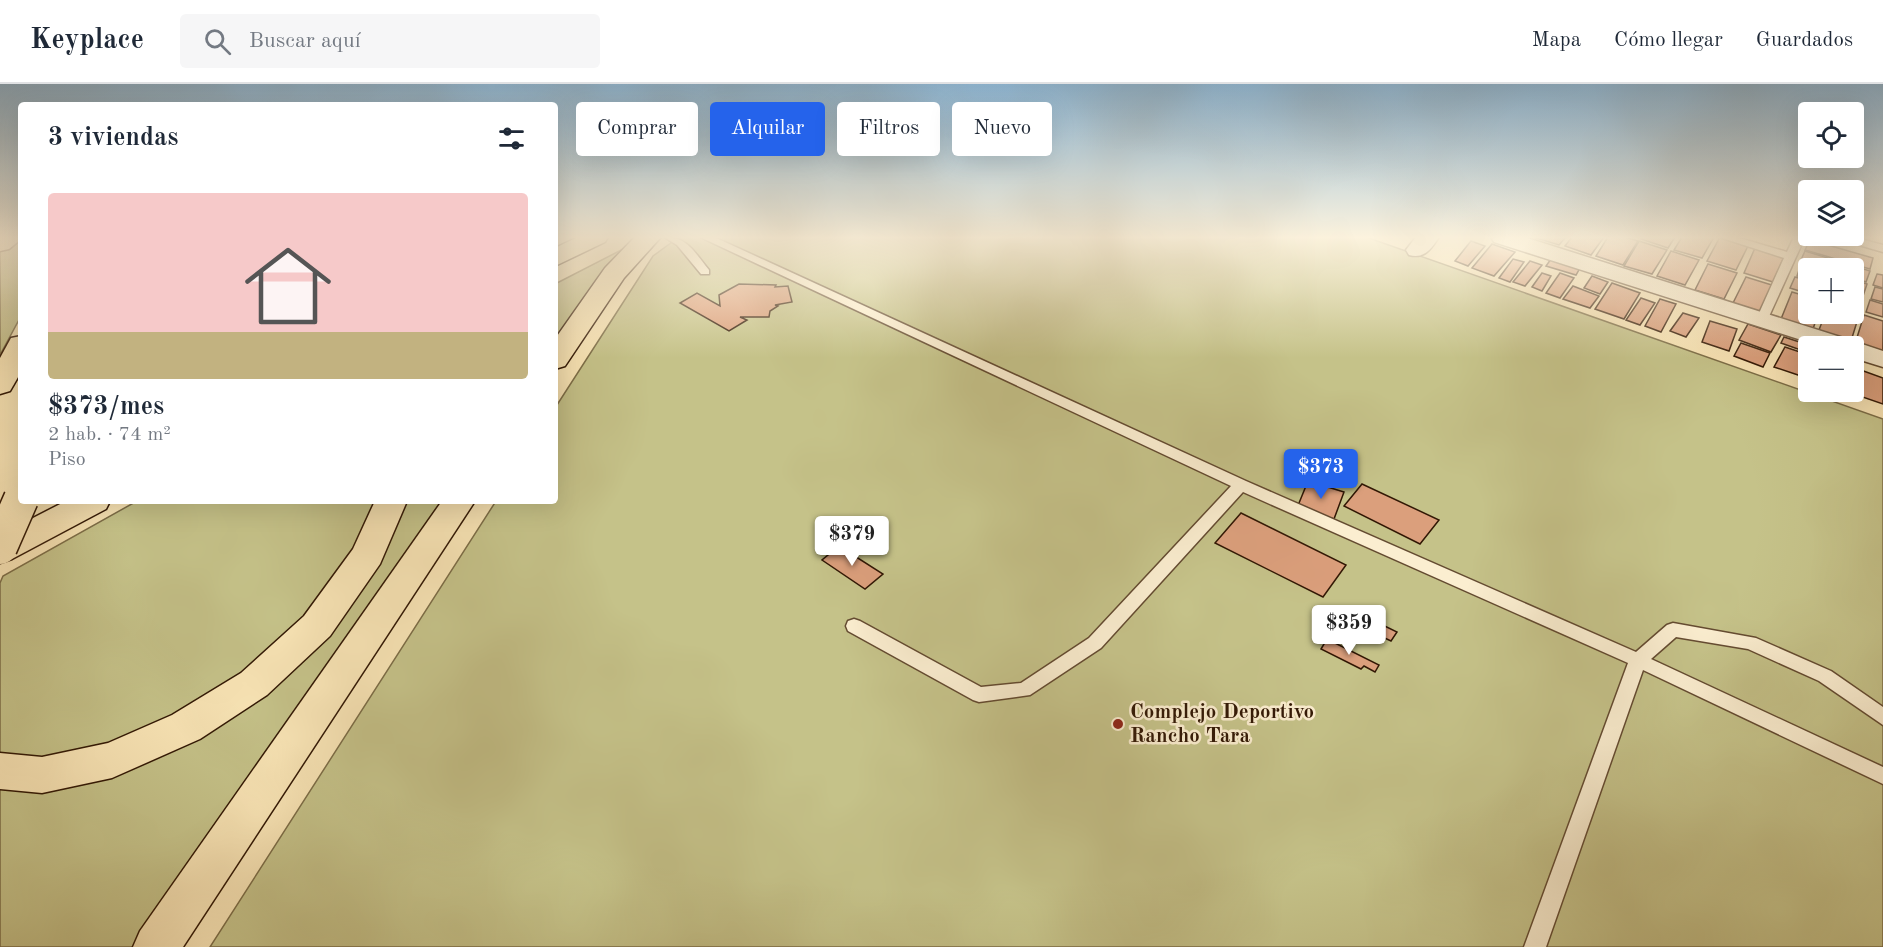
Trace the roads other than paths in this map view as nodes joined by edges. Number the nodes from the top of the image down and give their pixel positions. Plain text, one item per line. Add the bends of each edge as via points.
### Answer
1 (611, 277) edge
2 (792, 277) edge
3 (1628, 277) edge
4 (1781, 277) edge
5 (1762, 320) junction
6 (1812, 336) edge
7 (18, 350) edge
8 (1864, 353) edge
9 (558, 356) edge
10 (1883, 359) edge
11 (0, 385) edge
12 (1241, 484) junction
13 (19, 504) edge
14 (19, 504) edge
15 (88, 504) edge
16 (390, 504) edge
17 (457, 504) edge
18 (0, 514) edge
19 (0, 549) edge
20 (854, 626) dead end
21 (1638, 660) junction
22 (1883, 717) edge
23 (0, 771) edge
24 (1883, 776) edge
25 (156, 947) edge
26 (1535, 947) edge

1 - 9 main road
2 - 12 lane
3 - 5 street
4 - 5 lane
5 - 6 street
7 - 11 main road
8 - 10 street
12 - 20 lane via 1095,643 1024,690 979,695
12 - 21 lane
13 - 19 main road, bridge
14 - 18 main road
15 - 19 main road
16 - 23 main road via 368,555 317,626 254,684 186,727 112,760 42,775
17 - 25 main road
21 - 22 lane via 1673,630 1750,642 1825,676
21 - 24 lane
21 - 26 lane

